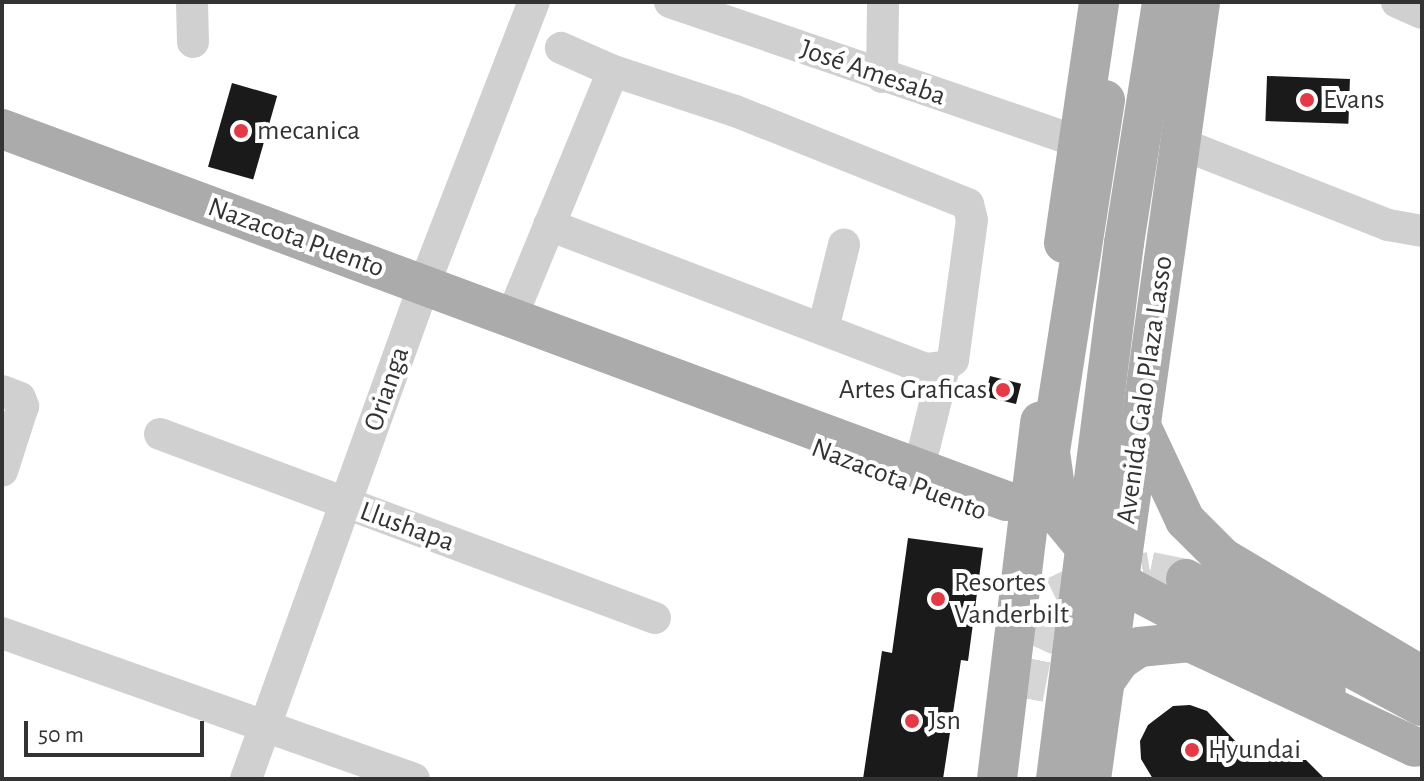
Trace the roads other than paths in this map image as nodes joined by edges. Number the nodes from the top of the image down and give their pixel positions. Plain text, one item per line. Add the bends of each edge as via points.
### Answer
1 (192, 2) edge
2 (534, 2) edge
3 (670, 2) edge
4 (883, 2) edge
5 (1101, 2) edge
6 (1139, 2) edge
7 (1162, 2) edge
8 (1200, 2) edge
9 (1397, 2) edge
10 (1422, 13) edge
11 (193, 42) dead end
12 (561, 48) dead end
13 (613, 71) junction
14 (882, 77) junction
15 (2, 129) edge
16 (1077, 141) junction
17 (1179, 143) junction
18 (549, 225) junction
19 (1422, 231) edge
20 (844, 245) dead end
21 (424, 285) junction
22 (512, 316) junction
23 (823, 329) junction
24 (591, 344) junction
25 (944, 367) junction
26 (12, 396) edge
27 (1141, 426) junction
28 (160, 434) dead end
29 (924, 448) junction
30 (1034, 463) junction
31 (2, 471) edge
32 (1006, 501) dead end
33 (346, 505) junction
34 (1023, 548) junction
35 (1186, 579) tunnel mouth
36 (655, 618) dead end
37 (2, 633) edge
38 (1422, 676) edge
39 (1103, 684) junction
40 (1422, 706) edge
41 (1020, 711) tunnel mouth
42 (266, 726) junction
43 (1419, 749) edge
44 (246, 779) edge
45 (414, 779) edge
46 (997, 779) edge
47 (1010, 779) edge
48 (1034, 779) edge
49 (1056, 779) edge
50 (1091, 779) edge

1 - 11 street
2 - 21 street, Orianga
3 - 14 street, José Amesaba
4 - 14 street
5 - 16 main road
5 - 43 main road, bridge via 1105,100 1050,452 1059,516 1097,562 1130,588 1326,691
6 - 48 main road, Avenida Galo Plaza Lasso
7 - 49 main road, Avenida Galo Plaza Lasso via 1124,243
8 - 17 main road, Avenida Galo Plaza Lasso
9 - 10 street
12 - 13 street
13 - 18 street
13 - 25 street via 735,111 968,204 972,220 955,354
14 - 16 street, José Amesaba
15 - 21 main road, Nazacota Puento
16 - 30 main road
17 - 19 street via 1388,225
17 - 27 main road, Avenida Galo Plaza Lasso
18 - 22 street
18 - 23 street
20 - 23 street
21 - 22 main road, Nazacota Puento
21 - 33 street, Orianga
22 - 24 main road, Nazacota Puento
23 - 25 street via 927,369
24 - 29 main road via 643,347
24 - 32 main road, Nazacota Puento
24 - 34 main road, Nazacota Puento via 632,375 1008,523
25 - 29 street
26 - 31 street
27 - 38 main road via 1185,520 1223,558
27 - 39 main road, Avenida Galo Plaza Lasso
28 - 33 street, Llushapa
29 - 30 main road via 993,474
30 - 34 main road
33 - 36 street, Llushapa
33 - 42 street, Orianga
34 - 46 main road
35 - 40 main road
37 - 42 street
39 - 43 main road via 1120,660 1139,647 1190,642
39 - 50 main road, Avenida Galo Plaza Lasso
41 - 47 main road
42 - 44 street, Orianga
42 - 45 street

